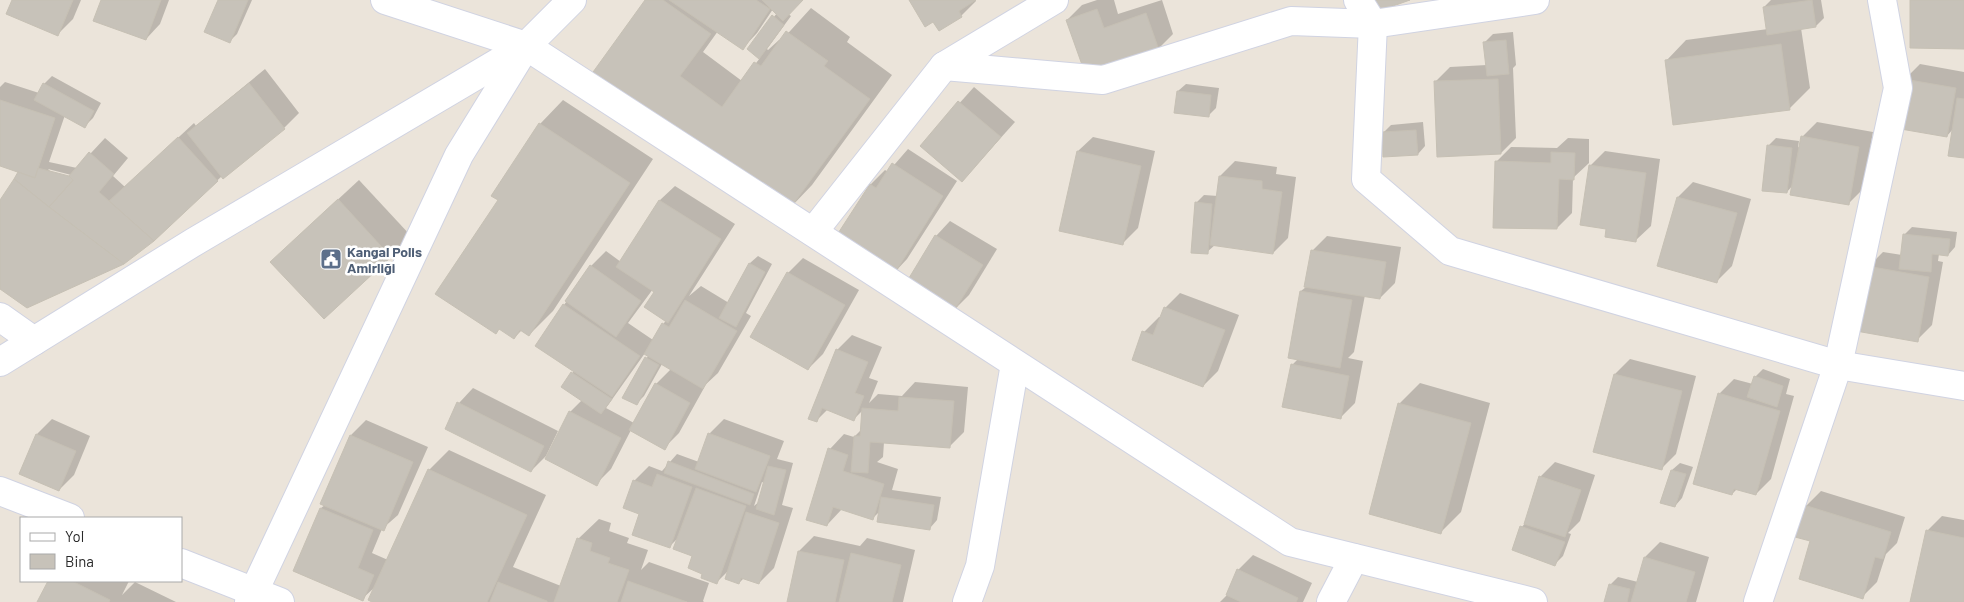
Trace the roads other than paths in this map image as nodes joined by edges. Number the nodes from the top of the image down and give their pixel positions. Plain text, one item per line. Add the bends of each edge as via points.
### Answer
1 (385, 0) edge
2 (572, 0) edge
3 (1054, 0) edge
4 (1358, 0) edge
5 (1534, 0) edge
6 (1882, 0) edge
7 (1373, 24) junction
8 (526, 46) junction
9 (944, 66) junction
10 (813, 232) junction
11 (0, 317) edge
12 (34, 341) junction
13 (0, 362) edge
14 (1015, 364) junction
15 (1838, 365) junction
16 (1964, 386) edge
17 (0, 491) edge
18 (67, 517) edge
19 (1354, 558) junction
20 (182, 563) edge
21 (252, 597) edge
22 (280, 602) edge
23 (968, 602) edge
24 (1331, 602) edge
25 (1533, 602) edge
26 (1758, 602) edge

1 - 8 street
2 - 8 street
3 - 9 street
4 - 7 street
5 - 7 street
6 - 15 street via 1898,88
7 - 9 street via 1291,21 1103,80
7 - 15 street via 1366,179 1450,251
8 - 10 street
8 - 12 street via 194,242
8 - 21 street via 459,155
9 - 10 street
10 - 14 street
11 - 12 street
12 - 13 street
14 - 19 street via 1290,542
14 - 23 street via 980,566
15 - 16 street
15 - 26 street
17 - 18 street
19 - 24 street
19 - 25 street
20 - 21 street
21 - 22 street

